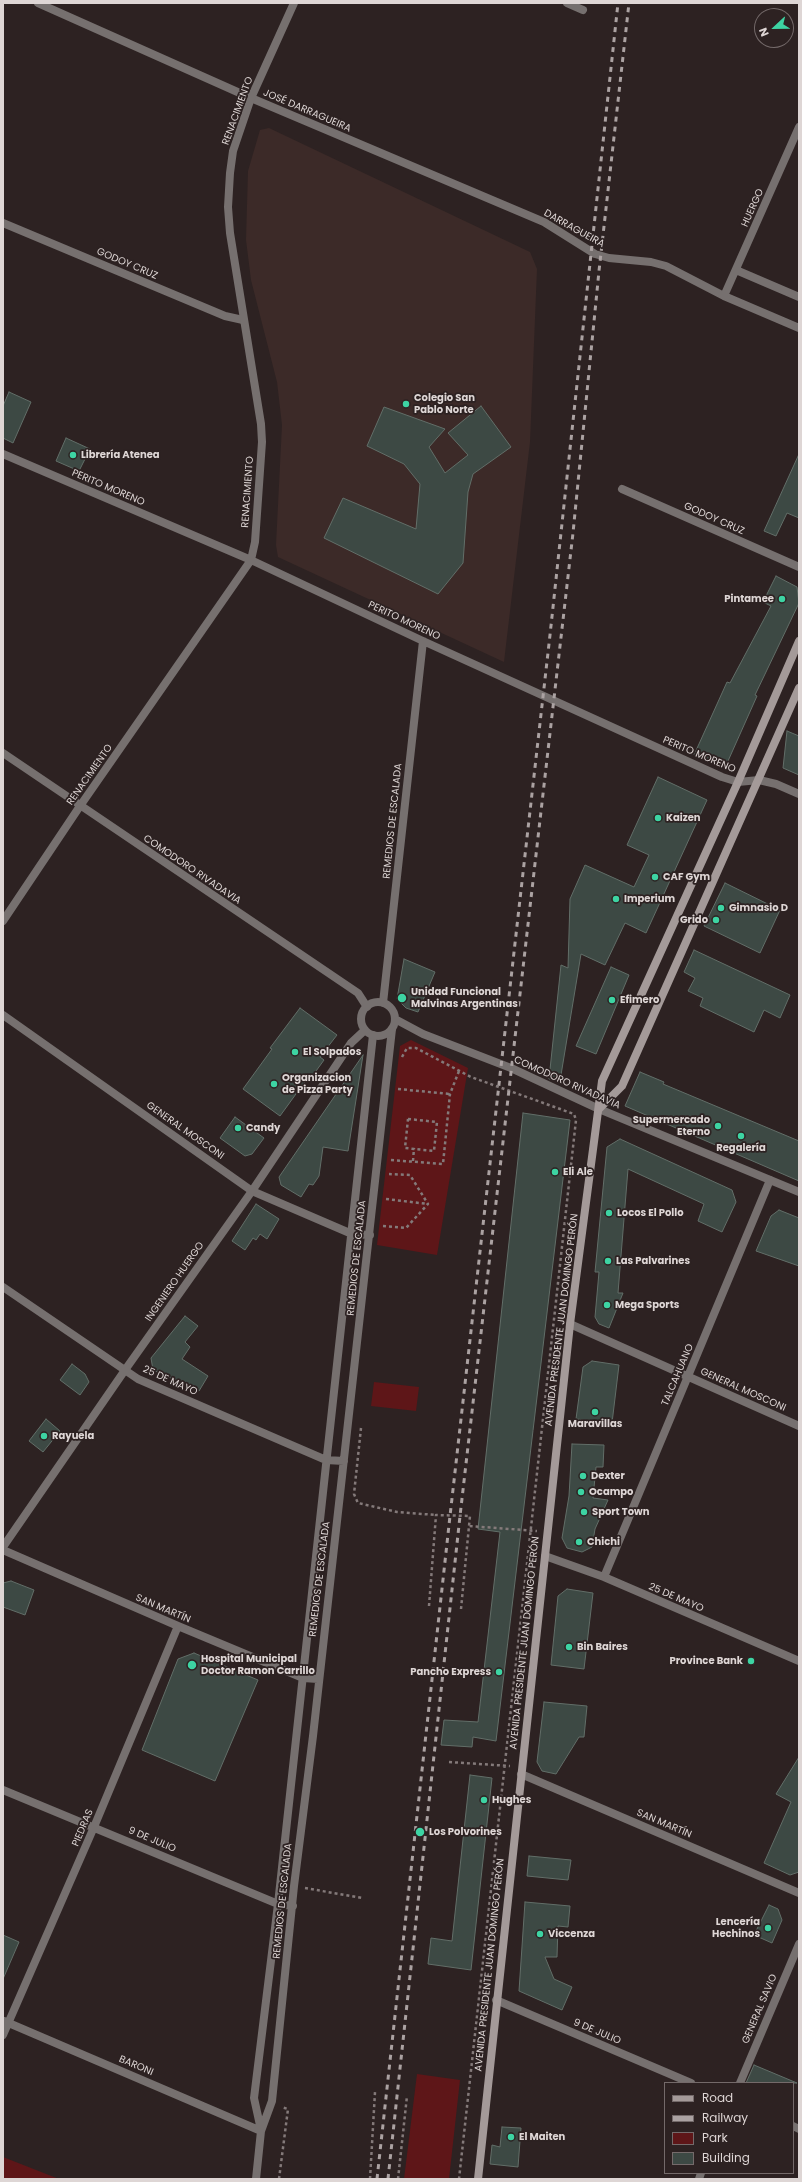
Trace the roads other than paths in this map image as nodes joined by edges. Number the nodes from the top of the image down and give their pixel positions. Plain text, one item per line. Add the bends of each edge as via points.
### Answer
1 (38, 3) edge
2 (294, 3) edge
3 (568, 3) edge
4 (583, 10) dead end
5 (251, 98) junction
6 (799, 127) edge
7 (504, 206) joint
8 (3, 223) edge
9 (736, 270) junction
10 (724, 296) junction
11 (799, 297) edge
12 (243, 320) junction
13 (799, 328) edge
14 (3, 454) edge
15 (622, 489) dead end
16 (251, 560) junction
17 (799, 567) edge
18 (423, 641) junction
19 (799, 641) edge
20 (799, 688) edge
21 (3, 753) edge
22 (759, 780) junction
23 (738, 782) junction
24 (799, 794) edge
25 (80, 806) junction
26 (3, 921) edge
27 (383, 1003) junction
28 (367, 1007) junction
29 (3, 1015) edge
30 (395, 1019) junction
31 (392, 1029) junction
32 (365, 1030) junction
33 (373, 1035) junction
34 (599, 1109) junction
35 (770, 1180) junction
36 (252, 1191) junction
37 (799, 1192) edge
38 (352, 1234) junction
39 (370, 1235) junction
40 (3, 1288) edge
41 (570, 1324) junction
42 (124, 1370) junction
43 (688, 1376) junction
44 (799, 1426) edge
45 (326, 1460) junction
46 (344, 1460) junction
47 (3, 1548) edge
48 (545, 1556) junction
49 (604, 1577) junction
50 (178, 1626) junction
51 (799, 1661) edge
52 (303, 1678) junction
53 (318, 1679) junction
54 (522, 1770) junction
55 (3, 1790) edge
56 (94, 1827) junction
57 (799, 1894) edge
58 (278, 1904) junction
59 (293, 1906) junction
60 (799, 1944) edge
61 (496, 2000) junction
62 (6, 2022) edge
63 (3, 2035) edge
64 (689, 2082) edge
65 (740, 2082) edge
66 (261, 2131) junction
67 (256, 2179) edge
68 (478, 2179) edge

1 - 5 street, JOSÉ DARRAGUEIRA
2 - 5 street, RENACIMIENTO
3 - 4 street
5 - 7 street, JOSÉ DARRAGUEIRA
5 - 12 street, RENACIMIENTO via 233,151 228,207
6 - 9 street, HUERGO
7 - 10 street, DARRAGUEIRA via 544,222 595,254 666,266
8 - 12 street, GODOY CRUZ via 224,316
9 - 10 street, HUERGO
9 - 11 street
10 - 13 street
12 - 16 street, RENACIMIENTO via 262,442
14 - 16 street, PERITO MORENO
15 - 17 street, GODOY CRUZ
16 - 18 street, PERITO MORENO
16 - 25 street, RENACIMIENTO
18 - 23 street, PERITO MORENO
18 - 27 street, REMEDIOS DE ESCALADA
19 - 23 main road, AVENIDA PRESIDENTE JUAN DOMINGO PERÓN
20 - 22 main road
21 - 25 street, COMODORO RIVADAVIA
22 - 23 street, PERITO MORENO
22 - 24 street, PERITO MORENO
22 - 34 main road via 622,1086
23 - 34 main road, AVENIDA PRESIDENTE JUAN DOMINGO PERÓN via 602,1081
25 - 26 street, RENACIMIENTO
25 - 28 street, COMODORO RIVADAVIA via 358,993
27 - 28 street via 377,1002
27 - 30 street via 391,1009
28 - 32 street via 361,1020
29 - 36 street, GENERAL MOSCONI
30 - 31 street
30 - 34 street, COMODORO RIVADAVIA via 423,1034 511,1068
31 - 33 street via 384,1035
31 - 39 street, REMEDIOS DE ESCALADA
32 - 33 street
32 - 36 street, INGENIERO HUERGO via 351,1043
33 - 38 street, REMEDIOS DE ESCALADA
34 - 35 street, COMODORO RIVADAVIA
34 - 41 main road, AVENIDA PRESIDENTE JUAN DOMINGO PERÓN
35 - 37 street, COMODORO RIVADAVIA
35 - 43 street, TALCAHUANO
36 - 38 street, GENERAL MOSCONI
36 - 42 street, INGENIERO HUERGO
38 - 39 street, GENERAL MOSCONI
38 - 45 street, REMEDIOS DE ESCALADA
39 - 46 street, REMEDIOS DE ESCALADA
40 - 42 street, 25 DE MAYO
41 - 43 street, GENERAL MOSCONI
41 - 48 main road, AVENIDA PRESIDENTE JUAN DOMINGO PERÓN
42 - 45 street, 25 DE MAYO via 138,1379
42 - 47 street, INGENIERO HUERGO
43 - 44 street, GENERAL MOSCONI
43 - 49 street, TALCAHUANO
45 - 46 street, 25 DE MAYO
45 - 52 street, REMEDIOS DE ESCALADA
46 - 53 street, REMEDIOS DE ESCALADA
47 - 50 street, SAN MARTÍN
48 - 49 street, 25 DE MAYO
48 - 54 main road, AVENIDA PRESIDENTE JUAN DOMINGO PERÓN
49 - 51 street, 25 DE MAYO
50 - 52 street, SAN MARTÍN
50 - 56 street, PIEDRAS
52 - 53 street, SAN MARTÍN
52 - 58 street, REMEDIOS DE ESCALADA
53 - 59 street, REMEDIOS DE ESCALADA
54 - 57 street, SAN MARTÍN
54 - 61 main road, AVENIDA PRESIDENTE JUAN DOMINGO PERÓN
55 - 56 street, 9 DE JULIO
56 - 58 street, 9 DE JULIO
56 - 62 street, PIEDRAS
58 - 59 street, 9 DE JULIO
58 - 66 street, REMEDIOS DE ESCALADA via 254,2098
59 - 66 street, REMEDIOS DE ESCALADA via 272,2101
60 - 65 street, GENERAL SAVIO
61 - 64 street, 9 DE JULIO
61 - 68 main road, AVENIDA PRESIDENTE JUAN DOMINGO PERÓN
62 - 63 street, PIEDRAS
62 - 66 street, BARONI
66 - 67 street, REMEDIOS DE ESCALADA

